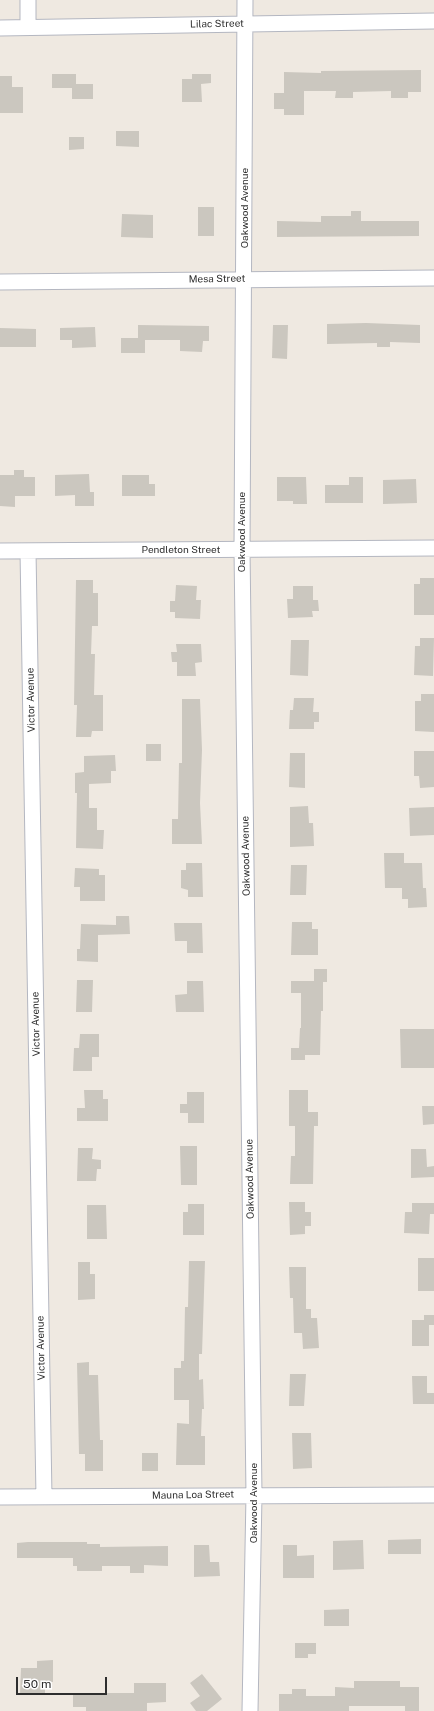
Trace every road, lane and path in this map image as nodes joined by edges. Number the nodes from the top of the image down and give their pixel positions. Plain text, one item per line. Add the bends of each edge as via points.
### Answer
1 (28, 0) edge
2 (245, 0) edge
3 (434, 21) edge
4 (245, 24) junction
5 (28, 27) junction
6 (0, 28) edge
7 (434, 278) edge
8 (244, 279) junction
9 (0, 282) edge
10 (434, 548) edge
11 (242, 549) junction
12 (0, 551) edge
13 (28, 551) junction
14 (254, 1495) junction
15 (434, 1495) edge
16 (0, 1497) edge
17 (44, 1497) junction
18 (250, 1711) edge

1 - 5 street
2 - 4 street, Oakwood Avenue
3 - 4 street, Lilac Street
4 - 5 street, Lilac Street
4 - 8 street, Oakwood Avenue
5 - 6 street, Lilac Street
7 - 8 street, Mesa Street
8 - 9 street, Mesa Street
8 - 11 street, Oakwood Avenue
10 - 11 street, Pendleton Street
11 - 13 street, Pendleton Street
11 - 14 street, Oakwood Avenue
12 - 13 street, Pendleton Street
13 - 17 street, Victor Avenue
14 - 15 street, Mauna Loa Street
14 - 17 street, Mauna Loa Street
14 - 18 street, Oakwood Avenue
16 - 17 street, Mauna Loa Street

